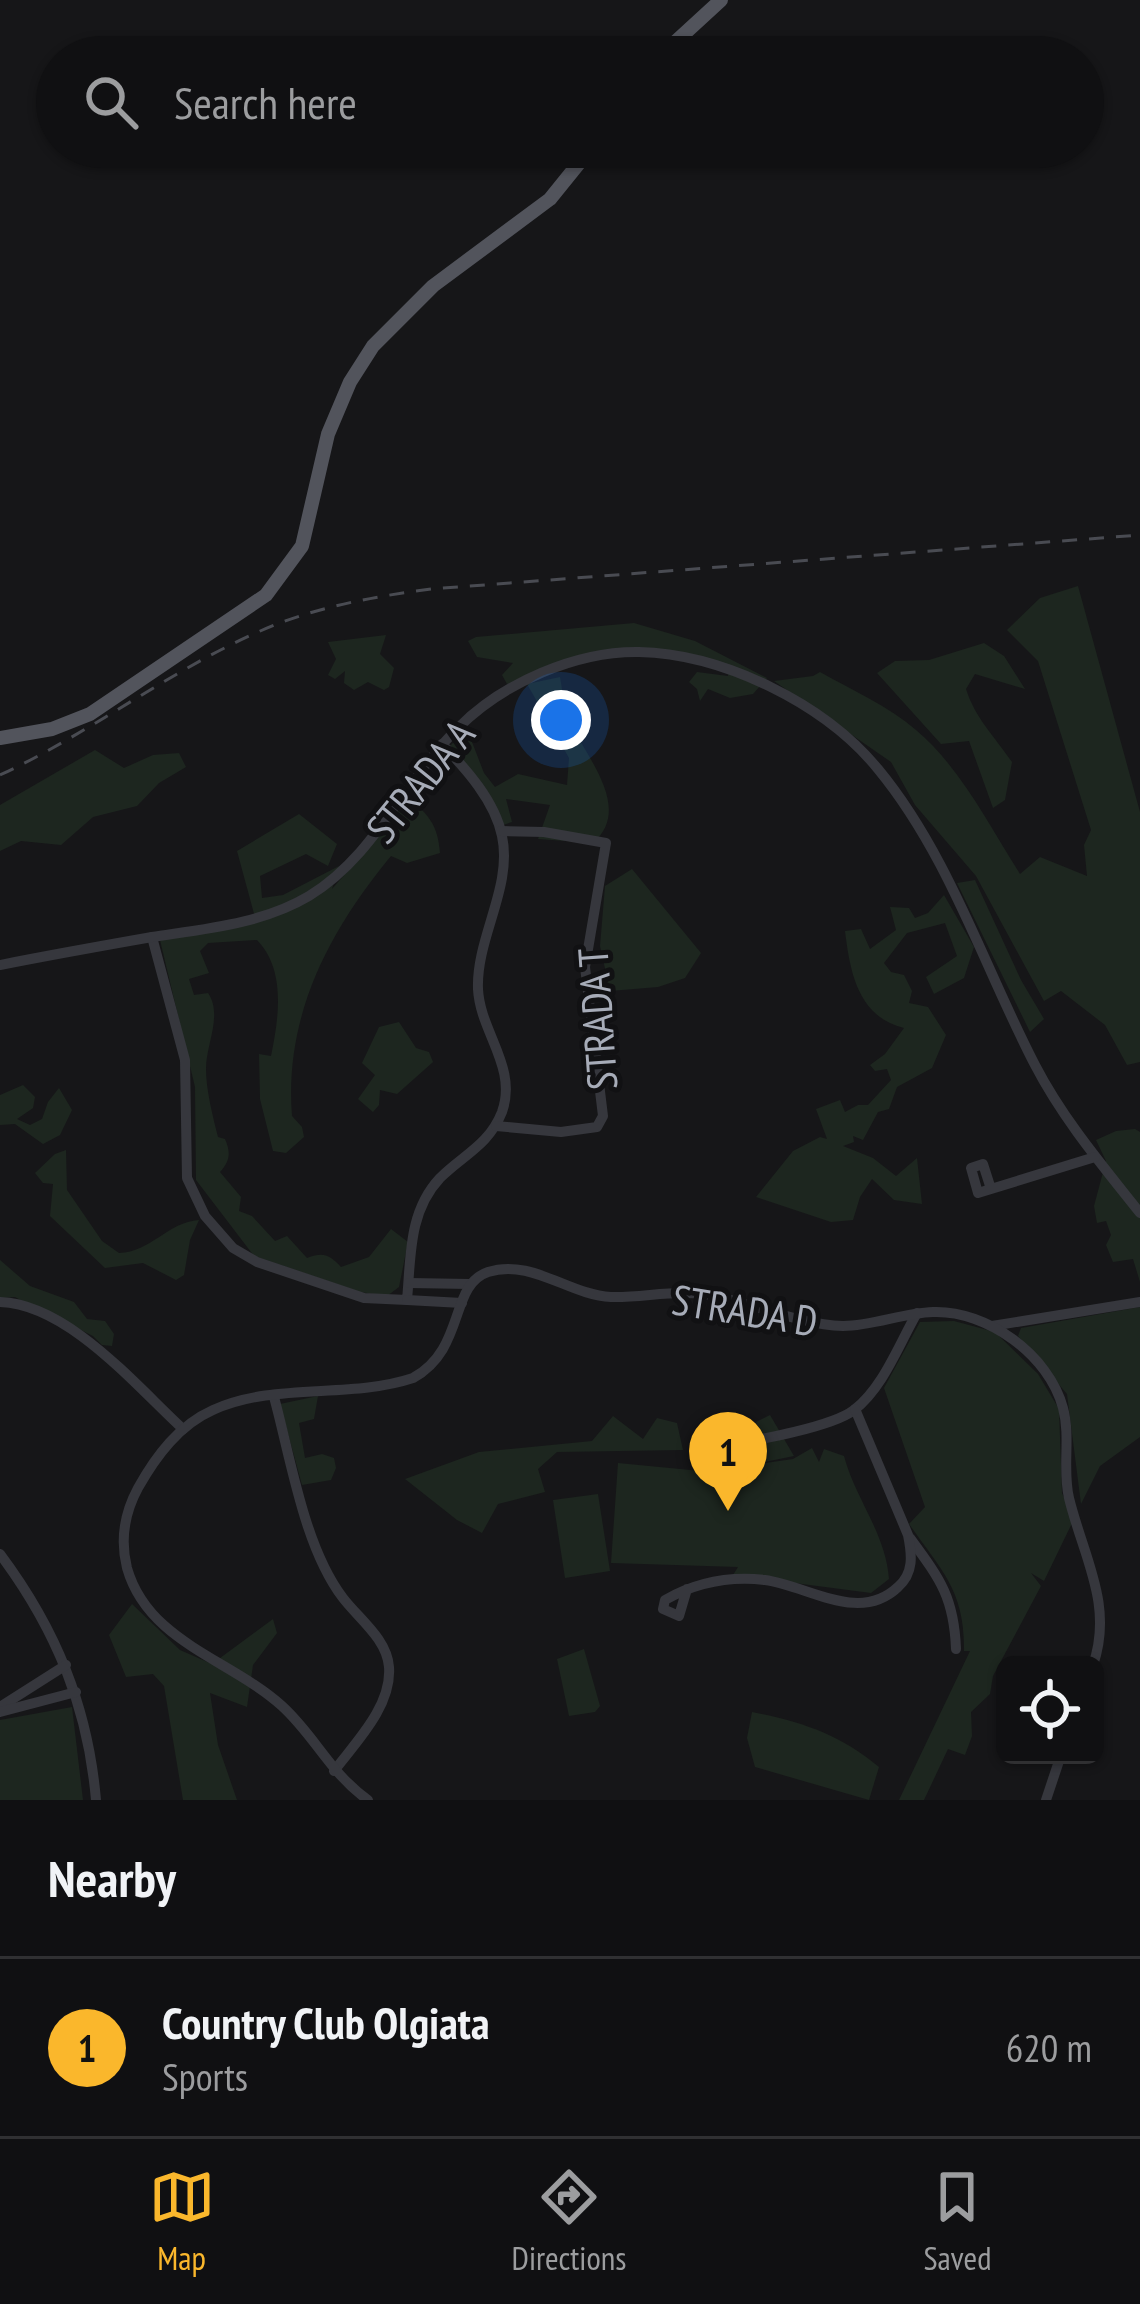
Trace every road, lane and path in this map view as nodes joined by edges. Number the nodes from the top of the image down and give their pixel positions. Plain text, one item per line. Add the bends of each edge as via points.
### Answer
1 (721, 0) edge
2 (682, 36) edge
3 (575, 168) edge
4 (0, 738) edge
5 (442, 744) junction
6 (501, 831) junction
7 (152, 938) junction
8 (0, 965) edge
9 (496, 1126) junction
10 (1095, 1157) junction
11 (992, 1189) dead end
12 (1140, 1213) edge
13 (409, 1283) junction
14 (470, 1284) junction
15 (407, 1300) junction
16 (0, 1302) edge
17 (1140, 1302) edge
18 (462, 1303) junction
19 (917, 1313) junction
20 (992, 1326) junction
21 (136, 1386) junction
22 (274, 1397) junction
23 (136, 1403) dead end
24 (855, 1409) junction
25 (183, 1429) junction
26 (697, 1451) dead end
27 (908, 1535) junction
28 (0, 1554) edge
29 (933, 1576) junction
30 (908, 1577) junction
31 (687, 1589) dead end
32 (956, 1649) dead end
33 (1095, 1656) edge
34 (72, 1681) junction
35 (30, 1688) junction
36 (37, 1702) junction
37 (2, 1705) edge
38 (1057, 1764) edge
39 (334, 1771) junction
40 (96, 1800) edge
41 (368, 1800) edge
42 (1046, 1800) edge

1 - 2 main road
3 - 4 main road via 550,199 422,295 373,346 328,434 302,546 266,595 89,714
5 - 6 street
5 - 7 street, STRADA A via 366,848 316,891 258,918
5 - 10 street, STRADA A via 518,684 619,654 713,667 810,708 863,751 905,805 1049,1091
6 - 9 street via 502,872 478,984 506,1084
6 - 9 street, STRADA T via 606,843 585,961 604,1113 597,1127 572,1131
7 - 8 street, STRADA A
7 - 15 street via 185,1060 187,1178 206,1216 257,1262 364,1298
9 - 13 street via 426,1200 411,1239
10 - 11 street
10 - 12 street, STRADA A
13 - 14 street
13 - 15 street
14 - 18 street
14 - 19 street, STRADA D via 511,1269 596,1295 695,1293 836,1325
15 - 18 street
16 - 21 street via 59,1320
17 - 20 street, STRADA D
18 - 22 street via 447,1346 419,1375
19 - 20 street, STRADA D via 954,1313
19 - 24 street
20 - 33 street, STRADA D via 1037,1364 1064,1411 1069,1498 1102,1616
21 - 23 street
21 - 25 street
22 - 25 street via 219,1407
22 - 39 street via 318,1553 389,1663 382,1702
24 - 26 street
24 - 27 street
25 - 39 street via 129,1509 123,1545 130,1578 155,1618 278,1702
27 - 29 street
27 - 30 street
28 - 34 street
29 - 30 street
29 - 32 street via 954,1612
30 - 31 street via 887,1598 862,1604 761,1580
34 - 35 street
34 - 36 street
34 - 40 street
35 - 36 street via 39,1692
35 - 37 street
36 - 37 street
38 - 42 street
39 - 41 street

